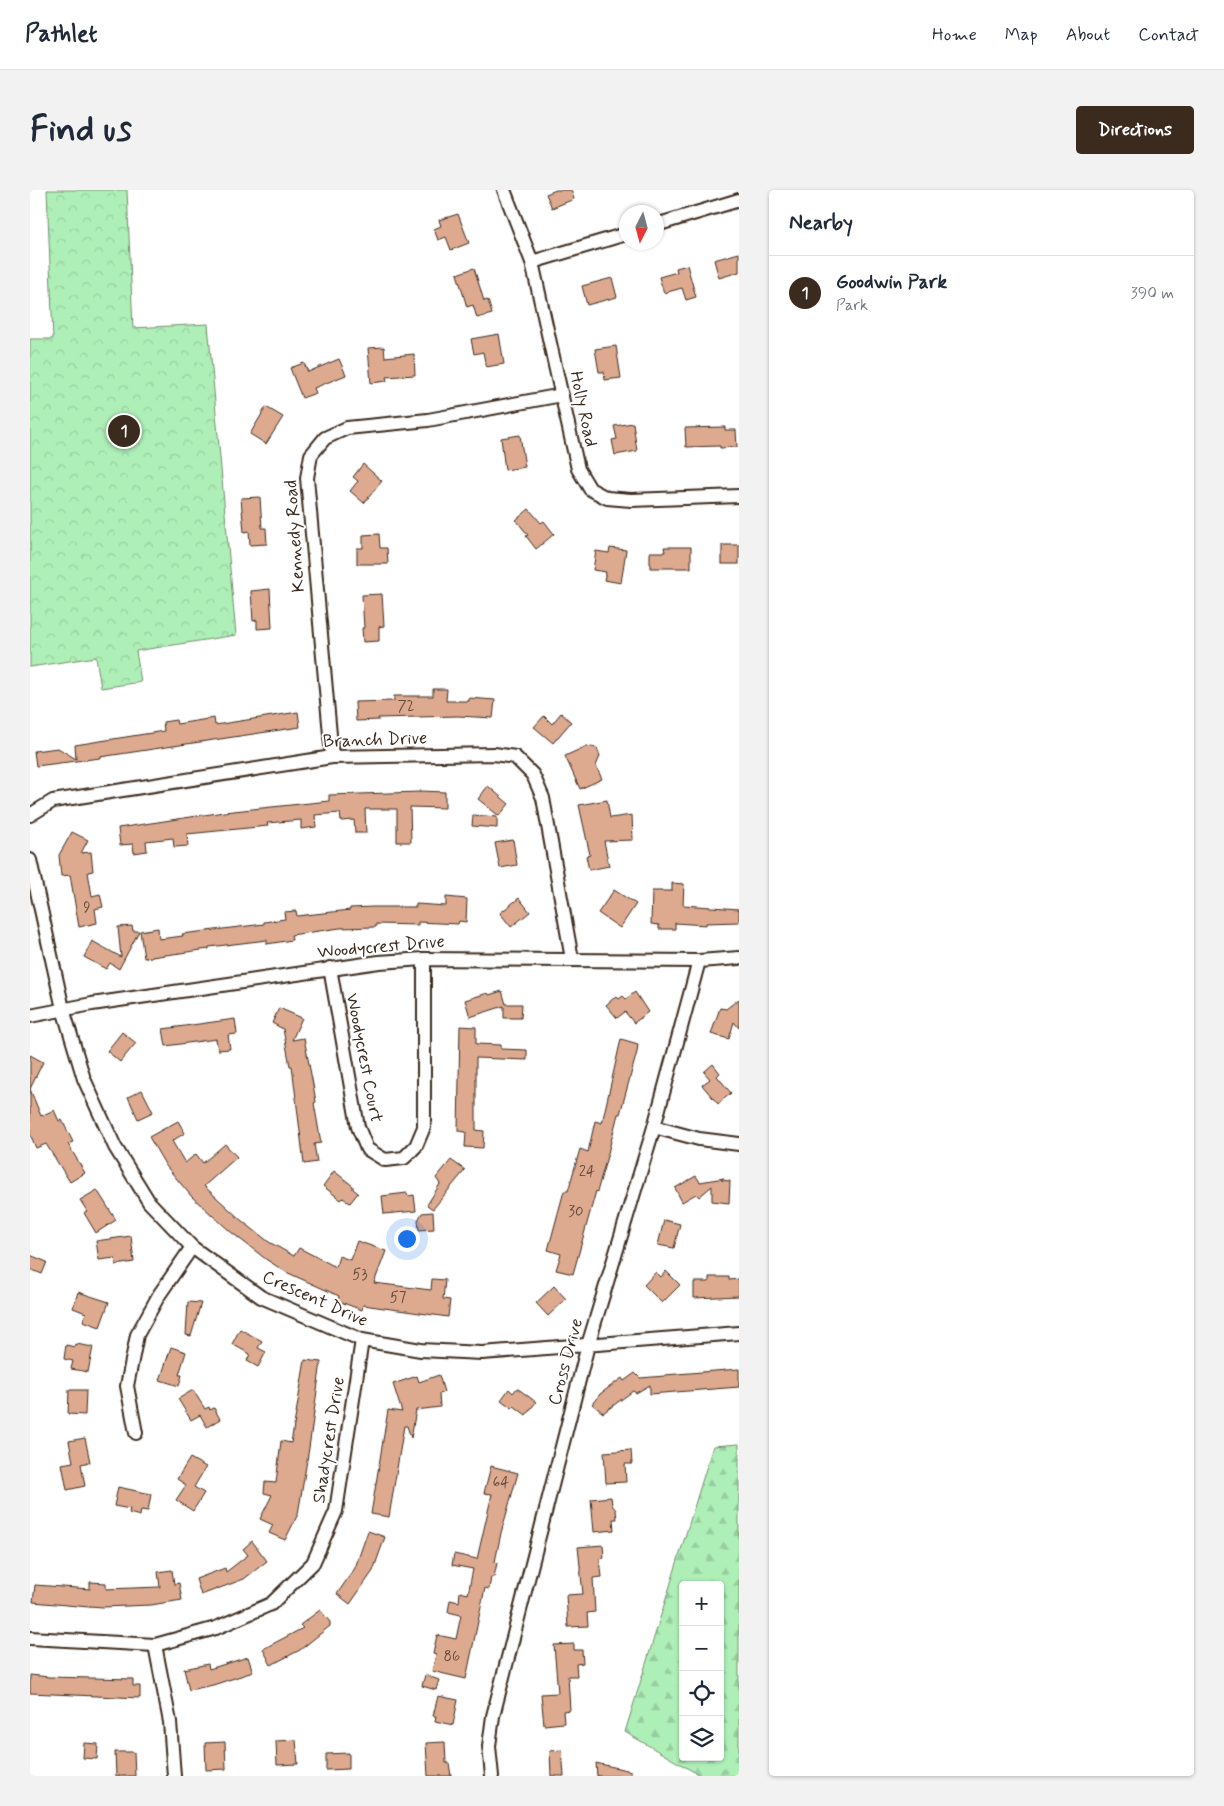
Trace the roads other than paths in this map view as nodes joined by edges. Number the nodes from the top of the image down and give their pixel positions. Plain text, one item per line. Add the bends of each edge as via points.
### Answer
1 (504, 190) edge
2 (739, 200) edge
3 (664, 223) edge
4 (619, 236) edge
5 (532, 262) junction
6 (562, 394) junction
7 (739, 496) edge
8 (332, 757) junction
9 (30, 815) edge
10 (30, 860) edge
11 (739, 958) edge
12 (424, 959) junction
13 (572, 959) junction
14 (699, 961) junction
15 (330, 968) junction
16 (63, 1009) junction
17 (30, 1016) edge
18 (654, 1127) junction
19 (739, 1144) edge
20 (192, 1248) junction
21 (739, 1333) edge
22 (362, 1340) junction
23 (588, 1345) junction
24 (136, 1433) dead end
25 (30, 1638) edge
26 (155, 1645) junction
27 (174, 1776) edge
28 (492, 1776) edge

1 - 5 street, Holly Road
2 - 3 street
4 - 5 street
5 - 6 street, Holly Road
6 - 7 street, Holly Road via 578,469 590,489 606,498 631,500
6 - 8 street, Kennedy Road via 428,420 347,428 325,438 312,455 306,478
8 - 9 street, Branch Drive via 53,801
8 - 13 street, Branch Drive via 494,754 515,757 533,775 543,798
10 - 16 street
11 - 14 street, Woodycrest Drive
12 - 13 street, Woodycrest Drive
12 - 15 street, Woodycrest Drive
12 - 15 street, Woodycrest Court via 424,1127 416,1146 404,1158 386,1160 367,1149 358,1127
13 - 14 street, Woodycrest Drive
14 - 18 street, Cross Drive
15 - 16 street, Woodycrest Drive
16 - 17 street, Woodycrest Drive
16 - 20 street, Crescent Drive via 84,1079 115,1147 149,1202
18 - 19 street via 699,1139
18 - 23 street, Cross Drive
20 - 22 street, Crescent Drive via 260,1297
20 - 24 street via 159,1295 137,1335 127,1386
21 - 23 street, Crescent Drive
22 - 23 street, Crescent Drive via 420,1350 482,1353
22 - 26 street, Shadycrest Drive via 336,1511 313,1563 271,1604 216,1628
23 - 28 street, Cross Drive via 493,1716 489,1746
25 - 26 street, Shadycrest Drive
26 - 27 street via 170,1722

